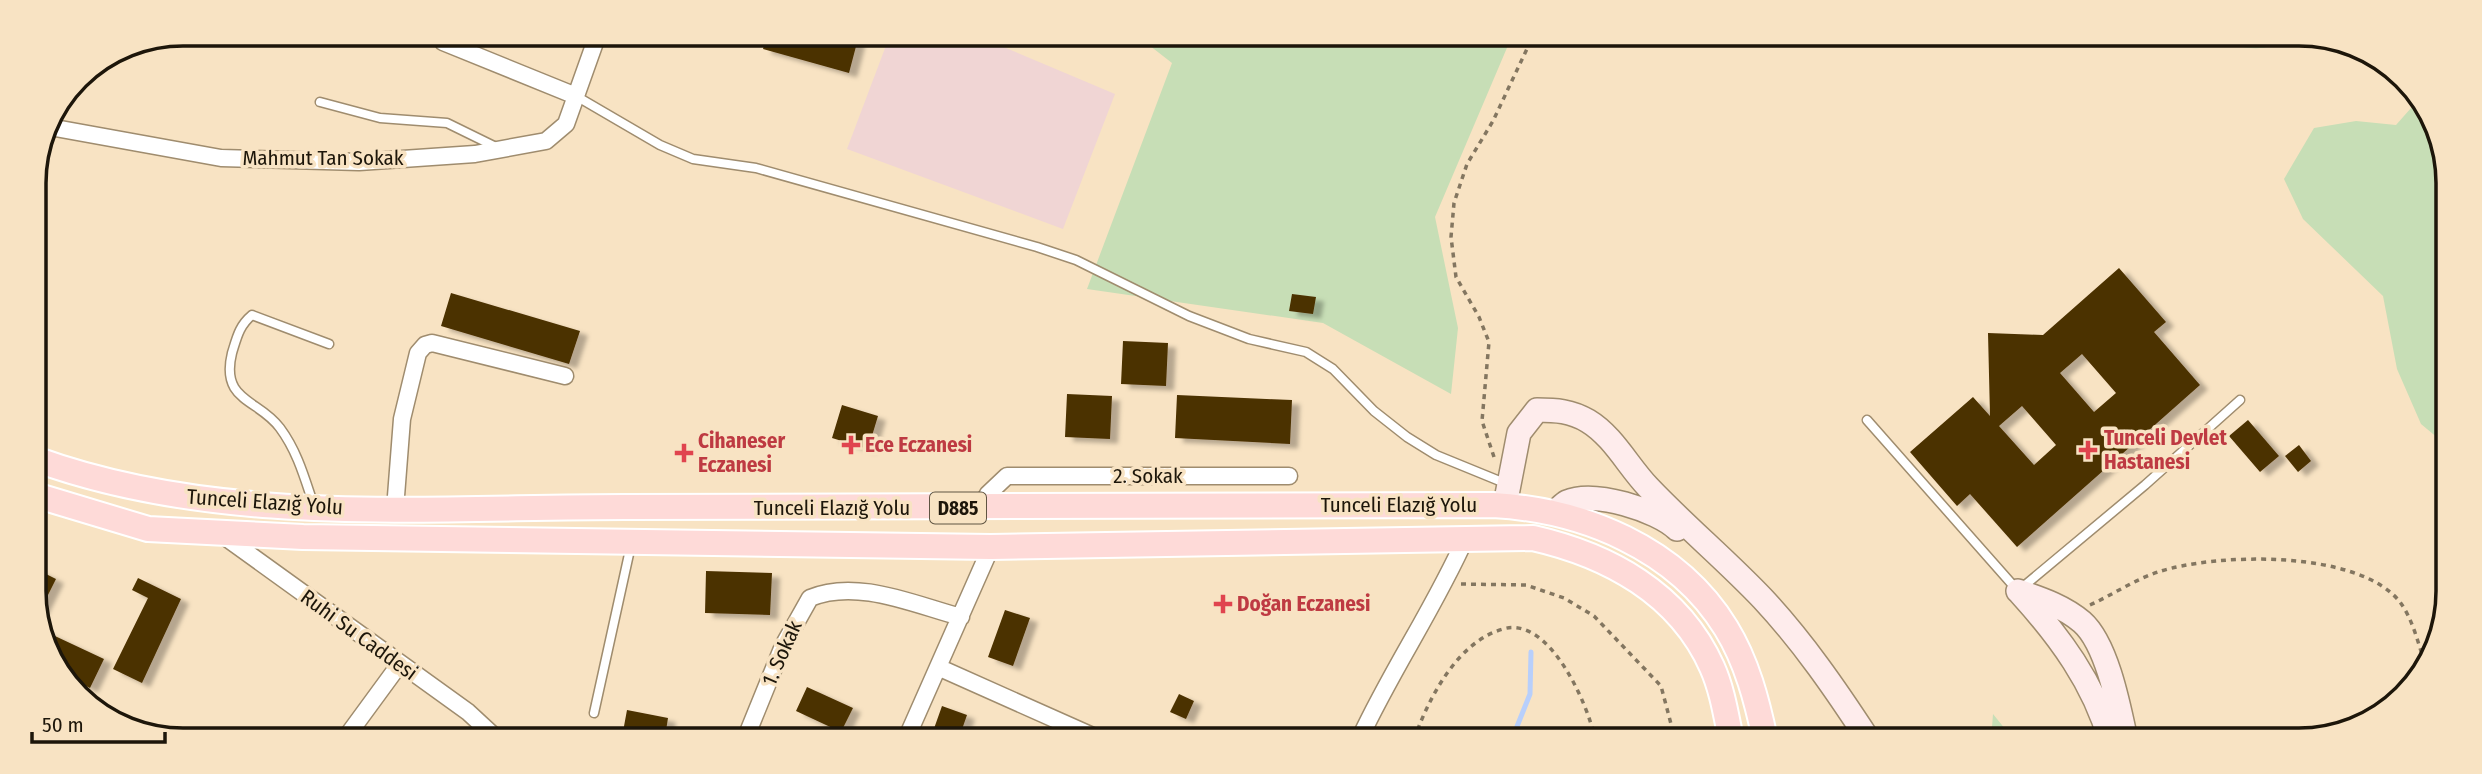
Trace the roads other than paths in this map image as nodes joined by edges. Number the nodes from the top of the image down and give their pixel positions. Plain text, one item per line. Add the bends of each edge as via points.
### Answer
1 (453, 46) edge
2 (594, 46) edge
3 (576, 96) junction
4 (320, 102) dead end
5 (57, 128) edge
6 (500, 150) junction
7 (329, 344) dead end
8 (565, 376) dead end
9 (2240, 400) dead end
10 (1867, 420) dead end
11 (46, 462) edge
12 (1289, 476) dead end
13 (1506, 495) junction
14 (46, 506) edge
15 (314, 506) junction
16 (981, 508) junction
17 (395, 509) junction
18 (1555, 513) junction
19 (222, 534) junction
20 (1466, 537) junction
21 (631, 542) junction
22 (992, 547) junction
23 (2018, 591) junction
24 (961, 617) junction
25 (399, 665) junction
26 (940, 667) junction
27 (594, 712) dead end
28 (353, 728) edge
29 (485, 728) edge
30 (750, 728) edge
31 (911, 728) edge
32 (1075, 728) edge
33 (1365, 728) edge
34 (1728, 728) edge
35 (1763, 728) edge
36 (1845, 728) edge
37 (1860, 728) edge
38 (2106, 728) edge
39 (2123, 728) edge

1 - 3 street
2 - 3 street, Mahmut Tan Sokak
3 - 6 street, Mahmut Tan Sokak via 566,124 546,141
3 - 13 lane via 693,159 756,168 1037,247 1076,260 1189,316 1249,339 1306,352 1333,369 1407,437
4 - 6 lane via 380,118 447,123
5 - 6 street, Mahmut Tan Sokak via 221,158 359,162
7 - 15 lane via 252,315 241,324 228,369 233,387 278,426 299,459
8 - 17 street via 425,345 418,353 402,419
9 - 23 lane
10 - 23 lane
11 - 15 main road, Tunceli Elazığ Yolu / D885 via 145,491 193,499
12 - 16 street, 2. Sokak via 1007,476
13 - 16 main road, Tunceli Elazığ Yolu / D885
13 - 18 main road, Tunceli Elazığ Yolu / D885
13 - 37 street via 1519,433 1537,410 1563,410 1589,421 1675,515 1763,599 1822,668
14 - 19 main road, Tunceli Elazığ Yolu / D885 via 148,529
15 - 17 main road, Tunceli Elazığ Yolu / D885
16 - 17 main road, Tunceli Elazığ Yolu / D885
18 - 35 main road, Tunceli Elazığ Yolu / D885 via 1623,537 1675,571 1704,599 1742,658
18 - 36 street via 1567,502 1590,499 1640,507 1672,525 1771,626
19 - 21 main road, Tunceli Elazığ Yolu / D885
19 - 25 street, Ruhi Su Caddesi
20 - 22 main road, Tunceli Elazığ Yolu / D885
20 - 33 street
20 - 34 main road, Tunceli Elazığ Yolu / D885 via 1533,538 1572,546 1636,578 1665,600 1699,643 1713,667
21 - 22 main road, Tunceli Elazığ Yolu / D885
21 - 27 lane
22 - 24 street
23 - 38 street via 2091,689
23 - 39 street via 2053,603 2083,623 2100,646
24 - 26 street
24 - 30 street, 1. Sokak via 875,594 836,589 810,598 783,646
25 - 28 street
25 - 29 street, Ruhi Su Caddesi
26 - 31 street
26 - 32 street

